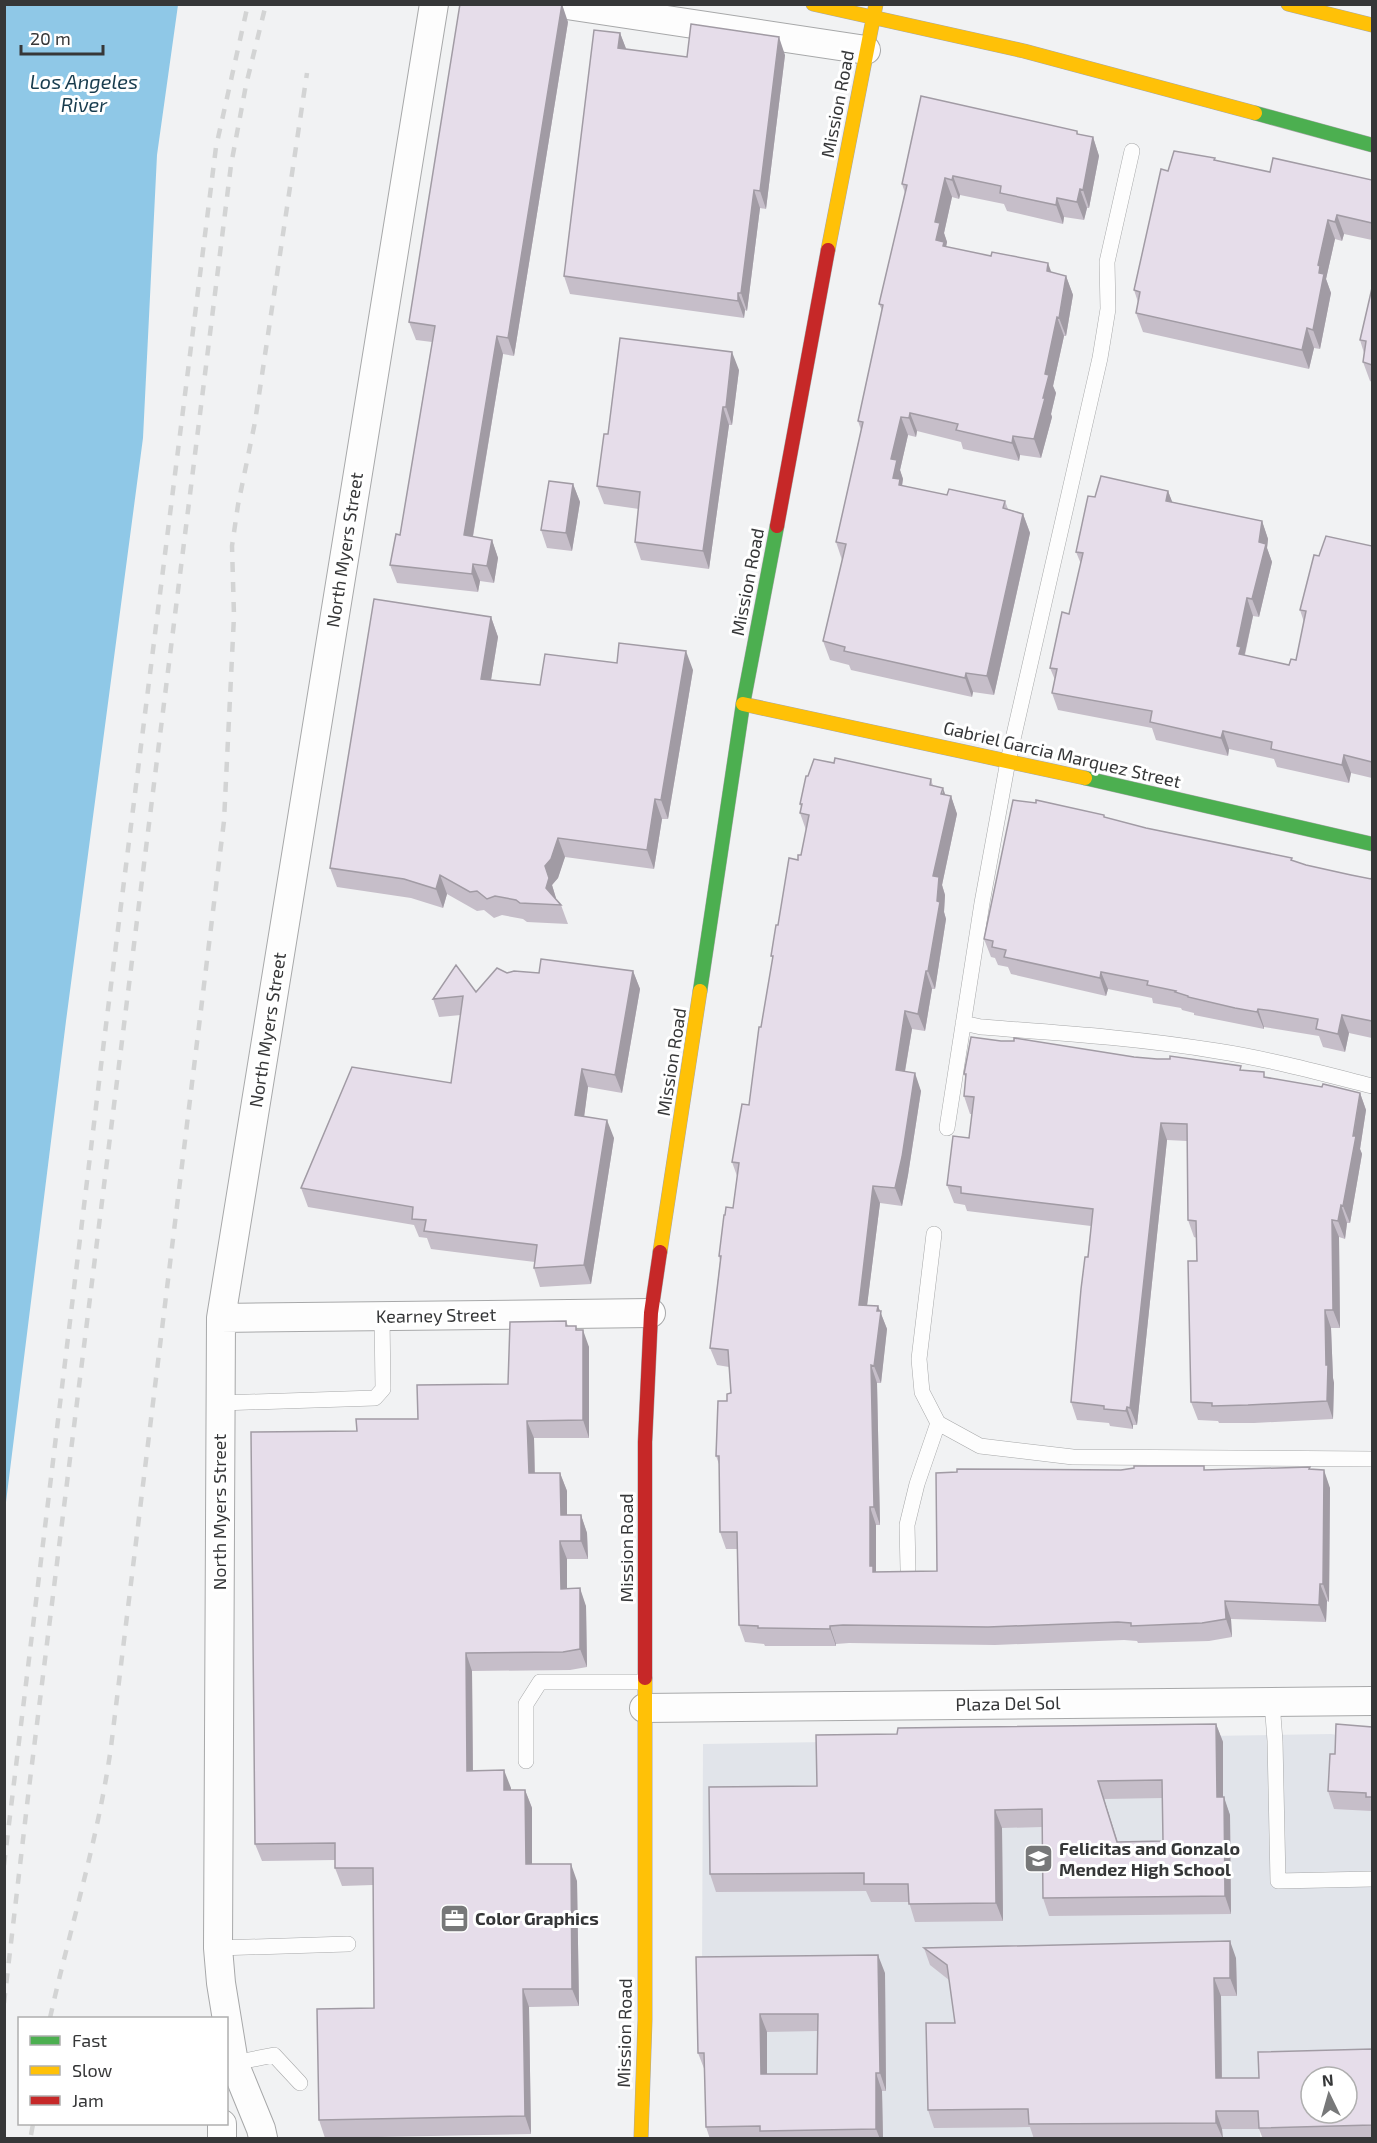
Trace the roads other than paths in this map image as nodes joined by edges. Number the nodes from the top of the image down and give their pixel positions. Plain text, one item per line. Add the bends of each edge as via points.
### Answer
1 (434, 4) edge
2 (560, 4) edge
3 (813, 4) edge
4 (1288, 4) edge
5 (875, 10) edge
6 (1372, 25) edge
7 (866, 50) junction
8 (1145, 83) junction
9 (1327, 119) dead end
10 (1372, 145) edge
11 (1132, 150) dead end
12 (744, 704) junction
13 (1008, 761) junction
14 (1372, 844) edge
15 (963, 1023) junction
16 (1372, 1086) edge
17 (947, 1128) dead end
18 (934, 1234) dead end
19 (651, 1313) junction
20 (382, 1316) junction
21 (221, 1318) junction
22 (221, 1403) junction
23 (938, 1423) junction
24 (1372, 1458) edge
25 (908, 1569) edge
26 (644, 1695) junction
27 (1372, 1701) edge
28 (1272, 1702) junction
29 (526, 1761) dead end
30 (1372, 1879) edge
31 (348, 1944) dead end
32 (218, 1948) junction
33 (227, 2017) edge
34 (228, 2026) edge
35 (234, 2063) junction
36 (300, 2084) dead end
37 (228, 2092) edge
38 (263, 2139) edge
39 (641, 2139) edge

1 - 21 street, North Myers Street
2 - 7 street
3 - 5 main road
4 - 6 main road
5 - 7 main road, Mission Road
5 - 8 main road
7 - 12 main road, Mission Road
8 - 9 main road
8 - 10 main road
11 - 13 lane via 1107,262 1108,309 1100,358
12 - 13 main road, Gabriel Garcia Marquez Street
12 - 19 main road, Mission Road
13 - 14 main road, Gabriel Garcia Marquez Street
13 - 15 lane
15 - 16 lane via 1218,1051
15 - 17 lane
18 - 23 lane via 919,1359 922,1392
19 - 20 street, Kearney Street
19 - 26 main road, Mission Road via 645,1442
20 - 21 street, Kearney Street
20 - 22 lane via 383,1389 375,1398
21 - 22 street, North Myers Street
22 - 32 street, North Myers Street
23 - 24 lane via 980,1446 1073,1457
23 - 25 lane via 907,1525
26 - 28 street, Plaza Del Sol
26 - 29 lane via 540,1682 526,1704
26 - 39 main road, Mission Road via 645,2020
27 - 28 street, Plaza Del Sol
28 - 30 lane via 1278,1881
31 - 32 lane
32 - 33 street, North Myers Street
34 - 35 street, North Myers Street
35 - 36 lane via 274,2055
35 - 37 street, North Myers Street
35 - 38 street, North Myers Street

